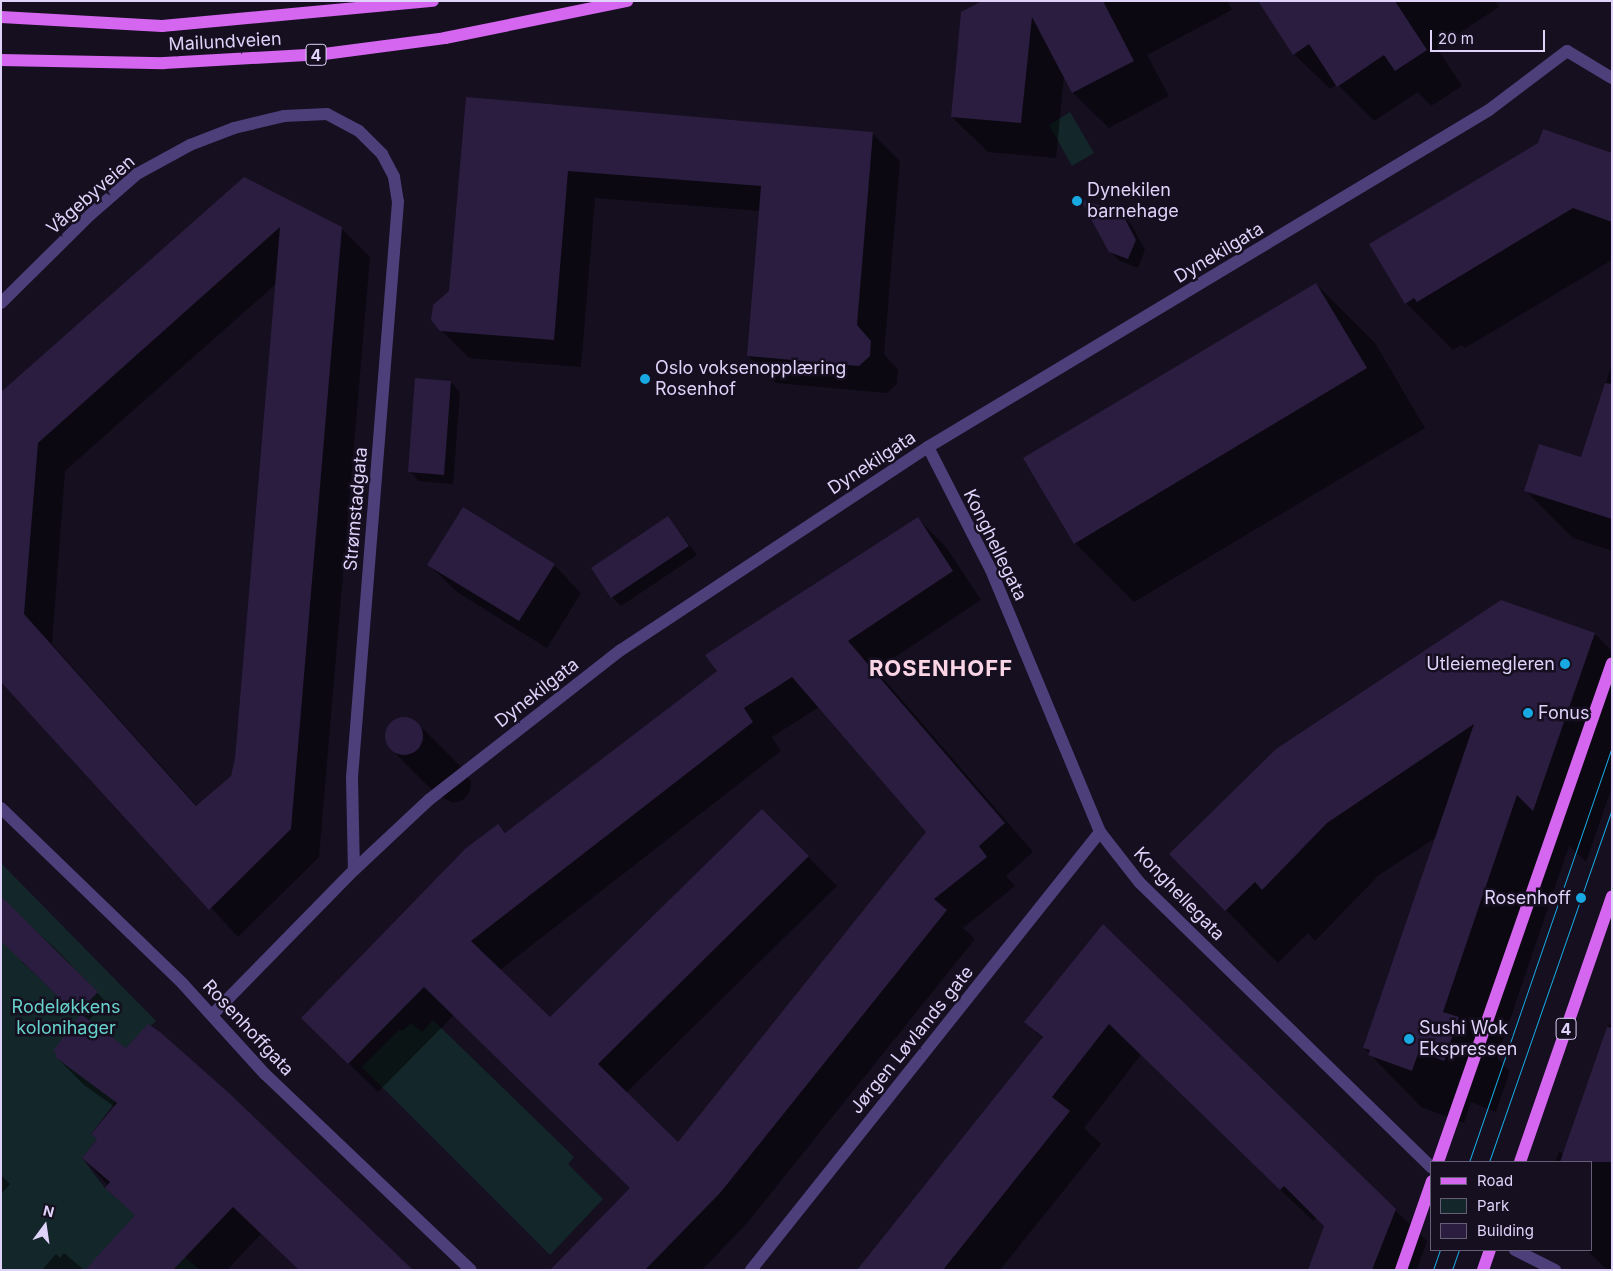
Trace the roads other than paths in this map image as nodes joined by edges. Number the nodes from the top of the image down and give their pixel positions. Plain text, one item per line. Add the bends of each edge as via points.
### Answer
1 (433, 1) edge
2 (627, 1) edge
3 (1, 17) edge
4 (1, 60) edge
5 (1612, 78) edge
6 (382, 154) joint
7 (1, 303) edge
8 (928, 447) junction
9 (1612, 663) edge
10 (1, 808) edge
11 (1100, 832) junction
12 (354, 870) junction
13 (1612, 896) edge
14 (213, 1014) junction
15 (1438, 1161) edge
16 (1520, 1161) edge
17 (1430, 1166) edge
18 (1430, 1187) edge
19 (1490, 1251) edge
20 (1517, 1251) edge
21 (471, 1270) edge
22 (751, 1270) edge
23 (1401, 1270) edge
24 (1483, 1270) edge
25 (1555, 1270) edge

1 - 3 main road, Mailundveien via 162,26
2 - 4 main road, Mailundveien / 4 via 445,38 324,54 164,63
5 - 8 street, Dynekilgata via 1567,51 1489,110
6 - 7 street, Vågebyveien via 359,131 327,114 284,116 234,128 137,174 90,215
6 - 12 street, Strømstadgata via 394,177 398,202 352,777
8 - 11 street, Konghellegata via 991,570
8 - 12 street, Dynekilgata via 621,650 430,799
9 - 15 main road
10 - 14 street, Rosenhoffgata
11 - 17 street, Konghellegata via 1139,882
11 - 22 street, Jørgen Løvlands gate
12 - 14 street, Dynekilgata
13 - 16 main road, 4
14 - 21 street, Rosenhoffgata via 265,1074
18 - 23 main road
19 - 24 main road
20 - 25 street

